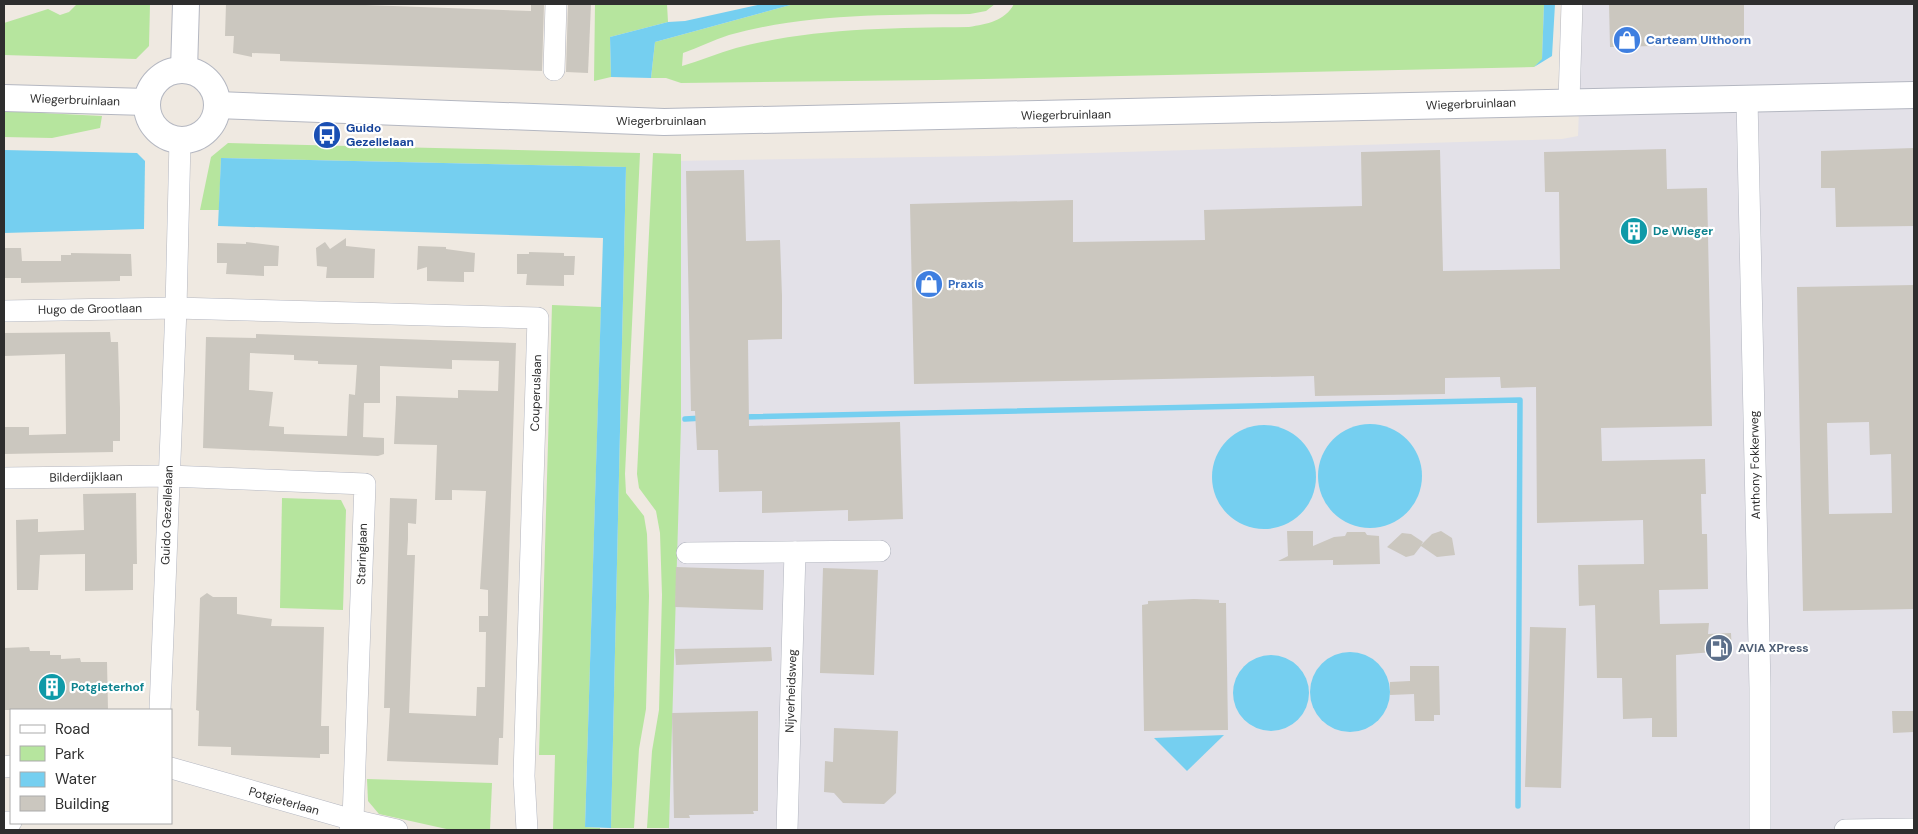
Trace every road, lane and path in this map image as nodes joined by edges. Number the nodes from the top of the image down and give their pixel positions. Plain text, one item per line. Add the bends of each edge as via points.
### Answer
1 (186, 4) edge
2 (556, 4) edge
3 (1572, 4) edge
4 (184, 70) junction
5 (554, 70) dead end
6 (1914, 95) edge
7 (4, 98) edge
8 (1747, 99) junction
9 (1569, 101) junction
10 (147, 102) junction
11 (217, 105) junction
12 (180, 141) junction
13 (176, 308) junction
14 (4, 311) edge
15 (169, 476) junction
16 (4, 478) edge
17 (880, 551) dead end
18 (795, 552) junction
19 (687, 553) dead end
20 (160, 709) edge
21 (172, 768) edge
22 (351, 825) edge
23 (1914, 829) edge
24 (397, 830) edge
25 (527, 830) edge
26 (787, 830) edge
27 (1760, 830) edge
28 (1845, 830) edge

1 - 4 street
2 - 5 street
3 - 9 street
4 - 10 street via 170,72 159,79 150,90
4 - 11 street via 203,77 216,94
6 - 8 street, Wiegerbruinlaan
7 - 10 street, Wiegerbruinlaan
8 - 9 street, Wiegerbruinlaan
8 - 27 street, Anthony Fokkerweg via 1760,679
9 - 11 street, Wiegerbruinlaan via 664,122
10 - 12 street via 148,116 155,128 166,137
11 - 12 street via 214,119 206,131 194,139
12 - 13 street, Guido Gezellelaan
13 - 14 street, Hugo de Grootlaan
13 - 15 street, Guido Gezellelaan
13 - 25 street, Couperuslaan via 538,318 524,776
15 - 16 street, Bilderdijklaan
15 - 20 street, Guido Gezellelaan
15 - 22 street, Staringlaan via 365,484
17 - 18 street
18 - 19 street
18 - 26 street, Nijverheidsweg
21 - 22 street, Potgieterlaan
22 - 24 street, Potgieterlaan
23 - 28 street

